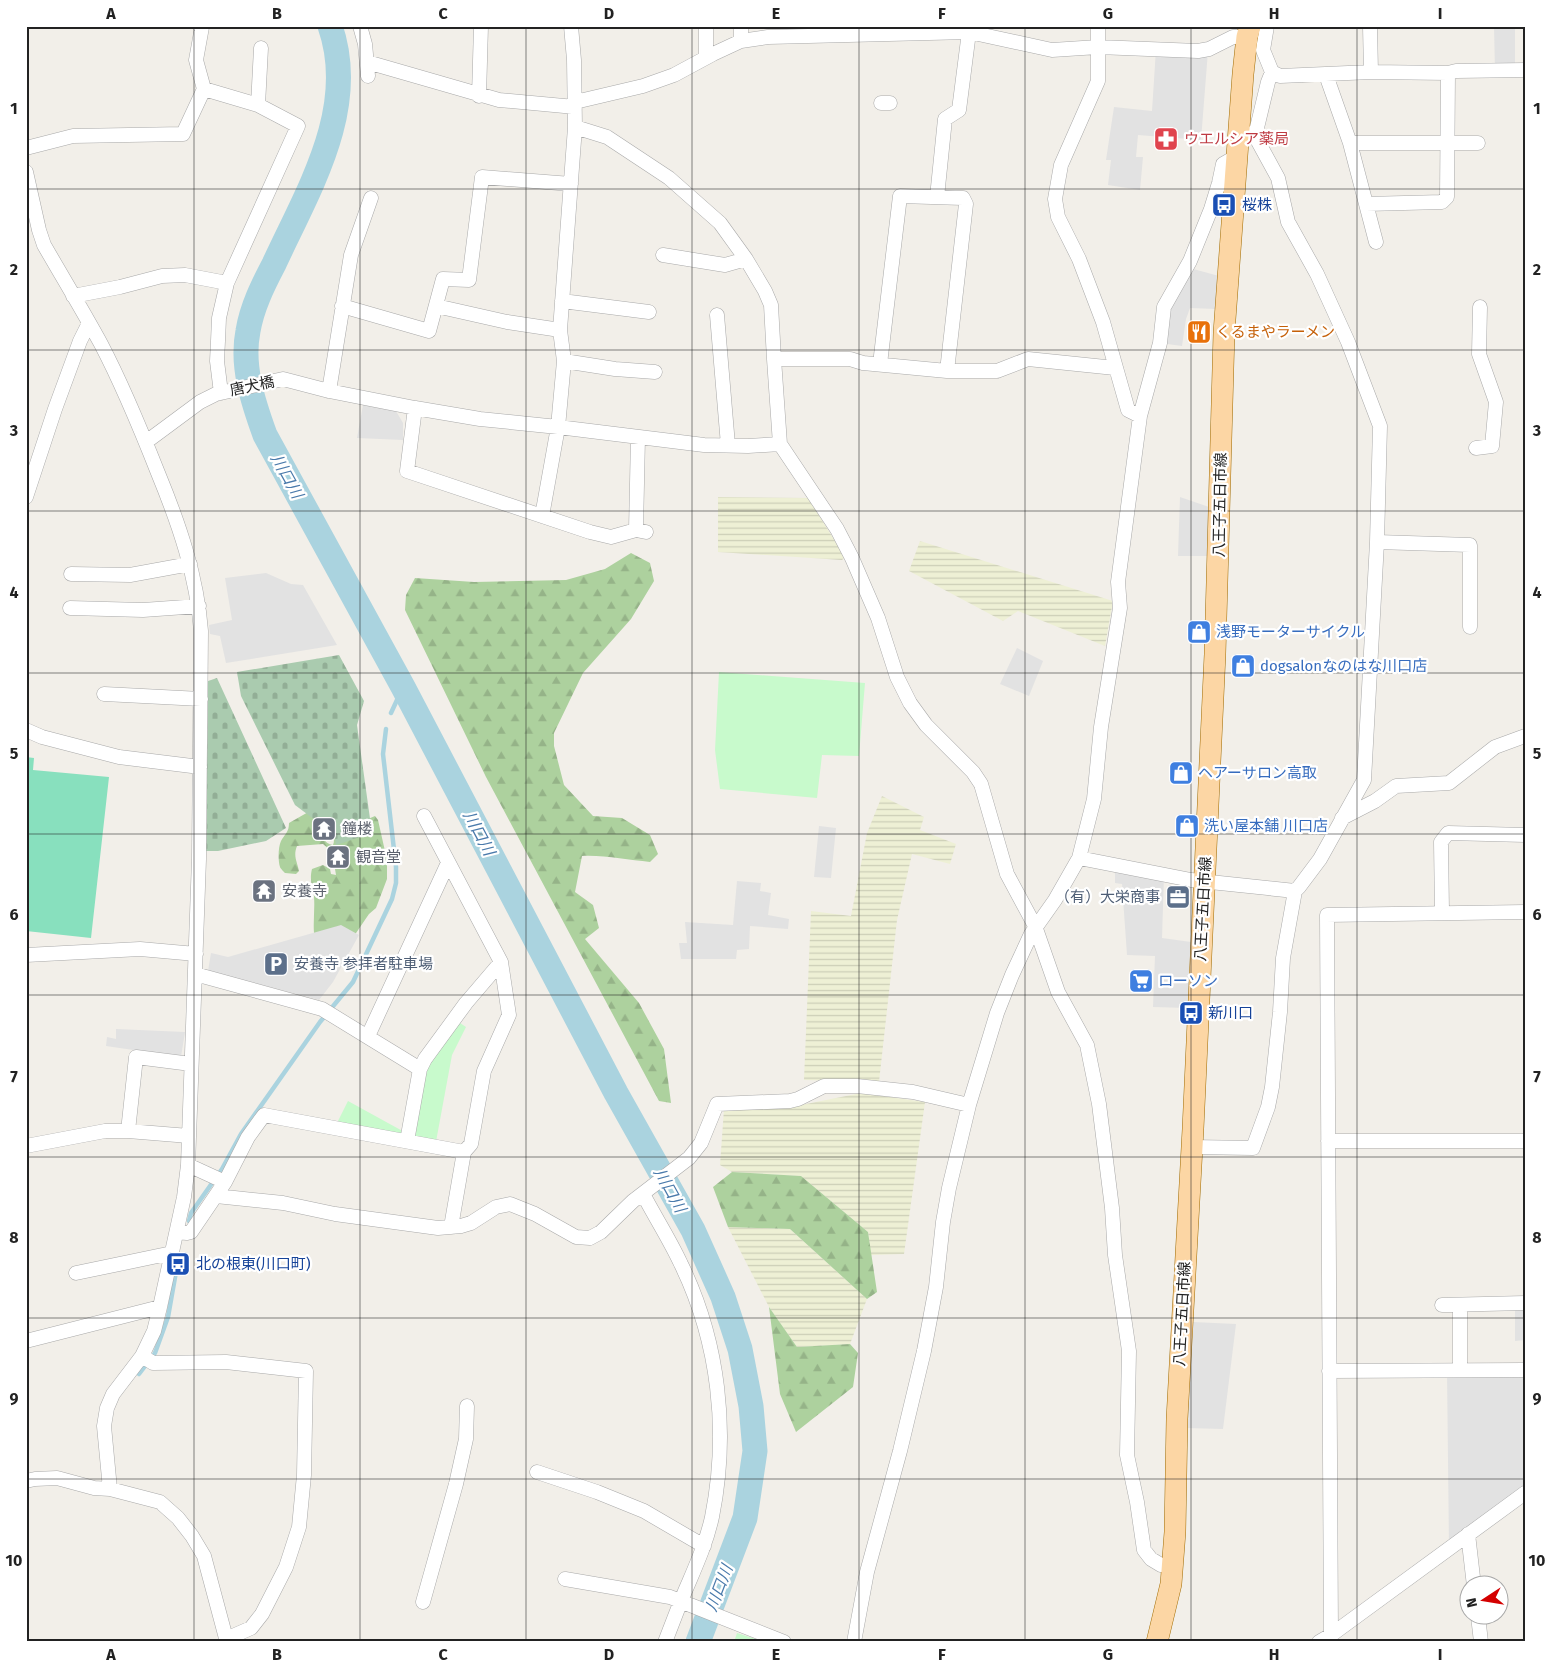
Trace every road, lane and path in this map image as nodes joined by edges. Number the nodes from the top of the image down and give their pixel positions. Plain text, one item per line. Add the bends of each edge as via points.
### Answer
1 (202, 26) edge
2 (360, 26) edge
3 (481, 26) edge
4 (571, 26) edge
5 (706, 26) edge
6 (741, 26) edge
7 (1098, 26) edge
8 (1267, 26) edge
9 (1370, 26) edge
10 (840, 30) edge
11 (969, 32) junction
12 (1248, 32) edge
13 (741, 41) junction
14 (1098, 47) junction
15 (261, 48) dead end
16 (706, 57) junction
17 (1525, 70) edge
18 (1272, 72) junction
19 (1371, 72) junction
20 (1448, 73) junction
21 (1326, 75) junction
22 (204, 89) junction
23 (479, 96) junction
24 (575, 104) junction
25 (258, 106) junction
26 (576, 127) junction
27 (1247, 133) junction
28 (1447, 142) junction
29 (1478, 142) dead end
30 (1350, 143) junction
31 (26, 148) edge
32 (1237, 156) junction
33 (26, 172) edge
34 (570, 184) junction
35 (937, 197) junction
36 (371, 198) dead end
37 (1366, 204) junction
38 (1376, 242) dead end
39 (663, 255) dead end
40 (746, 259) junction
41 (227, 283) junction
42 (74, 296) junction
43 (562, 302) junction
44 (342, 306) junction
45 (436, 306) junction
46 (1480, 307) dead end
47 (649, 312) dead end
48 (717, 315) dead end
49 (89, 324) junction
50 (560, 330) junction
51 (774, 359) junction
52 (564, 361) junction
53 (880, 364) junction
54 (1115, 368) junction
55 (948, 370) junction
56 (655, 372) dead end
57 (329, 391) junction
58 (221, 392) junction
59 (414, 408) junction
60 (1140, 416) junction
61 (558, 427) junction
62 (638, 437) junction
63 (146, 442) junction
64 (780, 444) junction
65 (728, 445) junction
66 (1476, 448) dead end
67 (26, 496) edge
68 (542, 516) junction
69 (1376, 542) junction
70 (190, 564) junction
71 (71, 574) dead end
72 (199, 606) junction
73 (70, 608) dead end
74 (1470, 627) dead end
75 (104, 694) dead end
76 (201, 699) junction
77 (26, 730) edge
78 (1525, 736) edge
79 (200, 767) junction
80 (424, 816) dead end
81 (1342, 818) junction
82 (1525, 836) edge
83 (1079, 858) junction
84 (448, 863) junction
85 (1204, 882) junction
86 (1294, 891) junction
87 (1442, 912) junction
88 (1525, 912) edge
89 (1035, 926) junction
90 (196, 954) junction
91 (26, 955) edge
92 (501, 962) junction
93 (195, 974) junction
94 (368, 1036) junction
95 (191, 1064) junction
96 (420, 1069) junction
97 (970, 1105) junction
98 (128, 1131) junction
99 (189, 1136) junction
100 (406, 1141) junction
101 (1328, 1141) junction
102 (1525, 1142) edge
103 (26, 1146) edge
104 (1192, 1147) junction
105 (464, 1152) junction
106 (188, 1165) junction
107 (220, 1180) junction
108 (644, 1193) junction
109 (216, 1196) junction
110 (451, 1227) junction
111 (177, 1232) junction
112 (172, 1254) junction
113 (76, 1273) dead end
114 (1525, 1303) edge
115 (1442, 1305) dead end
116 (1460, 1305) junction
117 (160, 1307) junction
118 (26, 1341) edge
119 (147, 1359) junction
120 (1460, 1370) junction
121 (1525, 1370) edge
122 (1329, 1371) junction
123 (467, 1406) dead end
124 (537, 1472) dead end
125 (26, 1481) edge
126 (110, 1489) junction
127 (1525, 1493) edge
128 (1468, 1534) junction
129 (704, 1546) junction
130 (1173, 1566) junction
131 (1473, 1576) edge
132 (565, 1579) dead end
133 (683, 1601) junction
134 (423, 1602) dead end
135 (1479, 1626) edge
136 (1325, 1638) edge
137 (227, 1640) edge
138 (665, 1642) edge
139 (784, 1642) edge
140 (854, 1642) edge
141 (1157, 1642) edge
142 (1481, 1642) edge

1 - 22 street via 196,60
2 - 23 street via 367,69 451,86
3 - 23 street
4 - 24 street
5 - 16 street
6 - 13 street
7 - 14 street
8 - 18 street via 1263,50
9 - 19 street
10 - 11 street
10 - 13 street
11 - 14 street via 1043,49
11 - 35 street via 960,110 945,119
12 - 14 street via 1198,51
12 - 27 main road, 八王子五日市線
13 - 16 street
14 - 54 street via 1098,81 1060,166 1055,199 1058,217 1079,259 1103,322
15 - 25 street
16 - 24 street via 674,75
17 - 20 street
18 - 21 street via 1280,76
18 - 27 street
19 - 20 street
19 - 21 street
20 - 28 street
21 - 30 street
22 - 25 street
22 - 31 street via 183,134 73,136
23 - 24 street
24 - 26 street
25 - 41 street via 298,126
26 - 34 street
26 - 40 street via 607,138 669,178 720,222
27 - 32 main road, 八王子五日市線
27 - 69 street via 1278,178 1288,222 1317,274 1348,342 1380,426
28 - 29 street
28 - 30 street
28 - 37 street via 1447,196 1442,202
30 - 37 street
32 - 60 street via 1224,164 1190,261 1164,307 1160,343
32 - 85 main road, 八王子五日市線 via 1224,333 1216,636
33 - 42 street via 42,237
34 - 43 street
34 - 45 street via 482,177 469,280 443,279
35 - 53 street via 900,196
35 - 55 street via 963,198 966,204
36 - 44 street via 351,255
37 - 38 street
39 - 40 street via 725,265
40 - 51 street via 771,305
41 - 42 street via 185,274 162,276
41 - 58 street via 219,318
42 - 49 street
43 - 47 street
43 - 50 street
44 - 45 street via 429,331
44 - 57 street
45 - 50 street
46 - 66 street via 1479,354 1496,402 1492,446
48 - 65 street
49 - 63 street
49 - 67 street via 55,409
50 - 52 street
51 - 53 street via 850,359 863,364
51 - 64 street
52 - 56 street via 615,370
52 - 61 street
53 - 55 street
54 - 55 street via 1028,359 998,371
54 - 60 street via 1128,410
57 - 58 street, 唐犬橋 via 283,379
57 - 59 street
58 - 63 street, 唐犬橋 via 200,402
59 - 61 street
59 - 68 street via 407,471
60 - 83 street via 1118,582 1120,608 1101,727 1094,799
61 - 62 street
61 - 68 street
62 - 65 street
62 - 68 street via 641,531 611,537
63 - 70 street
64 - 65 street
64 - 89 street via 837,529 852,558 910,703 981,784 1007,874
69 - 74 street via 1470,545
69 - 81 street via 1364,780
70 - 71 street via 130,575
70 - 72 street
72 - 73 street via 143,610
72 - 76 street
75 - 76 street
76 - 79 street
77 - 79 street via 119,757
78 - 81 street via 1495,747 1448,784 1396,786
79 - 90 street
80 - 84 street
81 - 86 street via 1320,859
82 - 87 street via 1448,833 1441,842
83 - 85 street
83 - 89 street via 1055,900
84 - 92 street
84 - 94 street
85 - 86 street
85 - 104 main road, 八王子五日市線
86 - 104 street via 1283,958 1272,1087 1254,1148
87 - 88 street
87 - 101 street via 1327,915
89 - 97 street via 997,1013
89 - 130 street via 1058,992 1087,1045 1099,1104 1129,1352 1127,1455 1144,1550 1161,1565
90 - 91 street via 140,949
90 - 93 street
92 - 96 street via 466,1003
92 - 105 street via 509,1015 484,1071 471,1144
93 - 94 street via 329,1012
93 - 95 street
94 - 96 street
95 - 98 street via 136,1057
95 - 99 street
96 - 100 street
97 - 108 street via 913,1092 857,1086 824,1086 798,1099 717,1104 701,1143 685,1161
97 - 140 street via 948,1188 936,1287 924,1351 867,1572
98 - 99 street
98 - 103 street via 105,1131
99 - 106 street
100 - 105 street
100 - 107 street via 264,1115
101 - 102 street
101 - 122 street
104 - 130 main road, 八王子五日市線 via 1177,1419
105 - 110 street
106 - 107 street
106 - 111 street
107 - 109 street
108 - 110 street via 590,1238 576,1237 510,1204 496,1207 471,1223
108 - 129 street via 692,1291 715,1370 720,1418 718,1456 712,1517
109 - 110 street via 283,1203 415,1225
109 - 111 street via 191,1232
111 - 112 street
112 - 113 street
112 - 117 street
114 - 116 street
115 - 116 street
116 - 120 street
117 - 118 street
117 - 119 street
119 - 126 street via 113,1394 107,1408 104,1426
119 - 137 street via 226,1362 306,1371 304,1475 299,1527 286,1566 262,1614 251,1628
120 - 121 street
120 - 122 street
122 - 136 street
123 - 134 street via 466,1439 456,1484
124 - 129 street via 598,1492 644,1512
125 - 126 street via 57,1478
126 - 137 street via 160,1502 192,1536 204,1556
127 - 128 street
128 - 131 street
128 - 136 street
129 - 133 street
130 - 141 main road, 八王子五日市線
132 - 133 street
133 - 138 street
133 - 139 street
135 - 142 street

